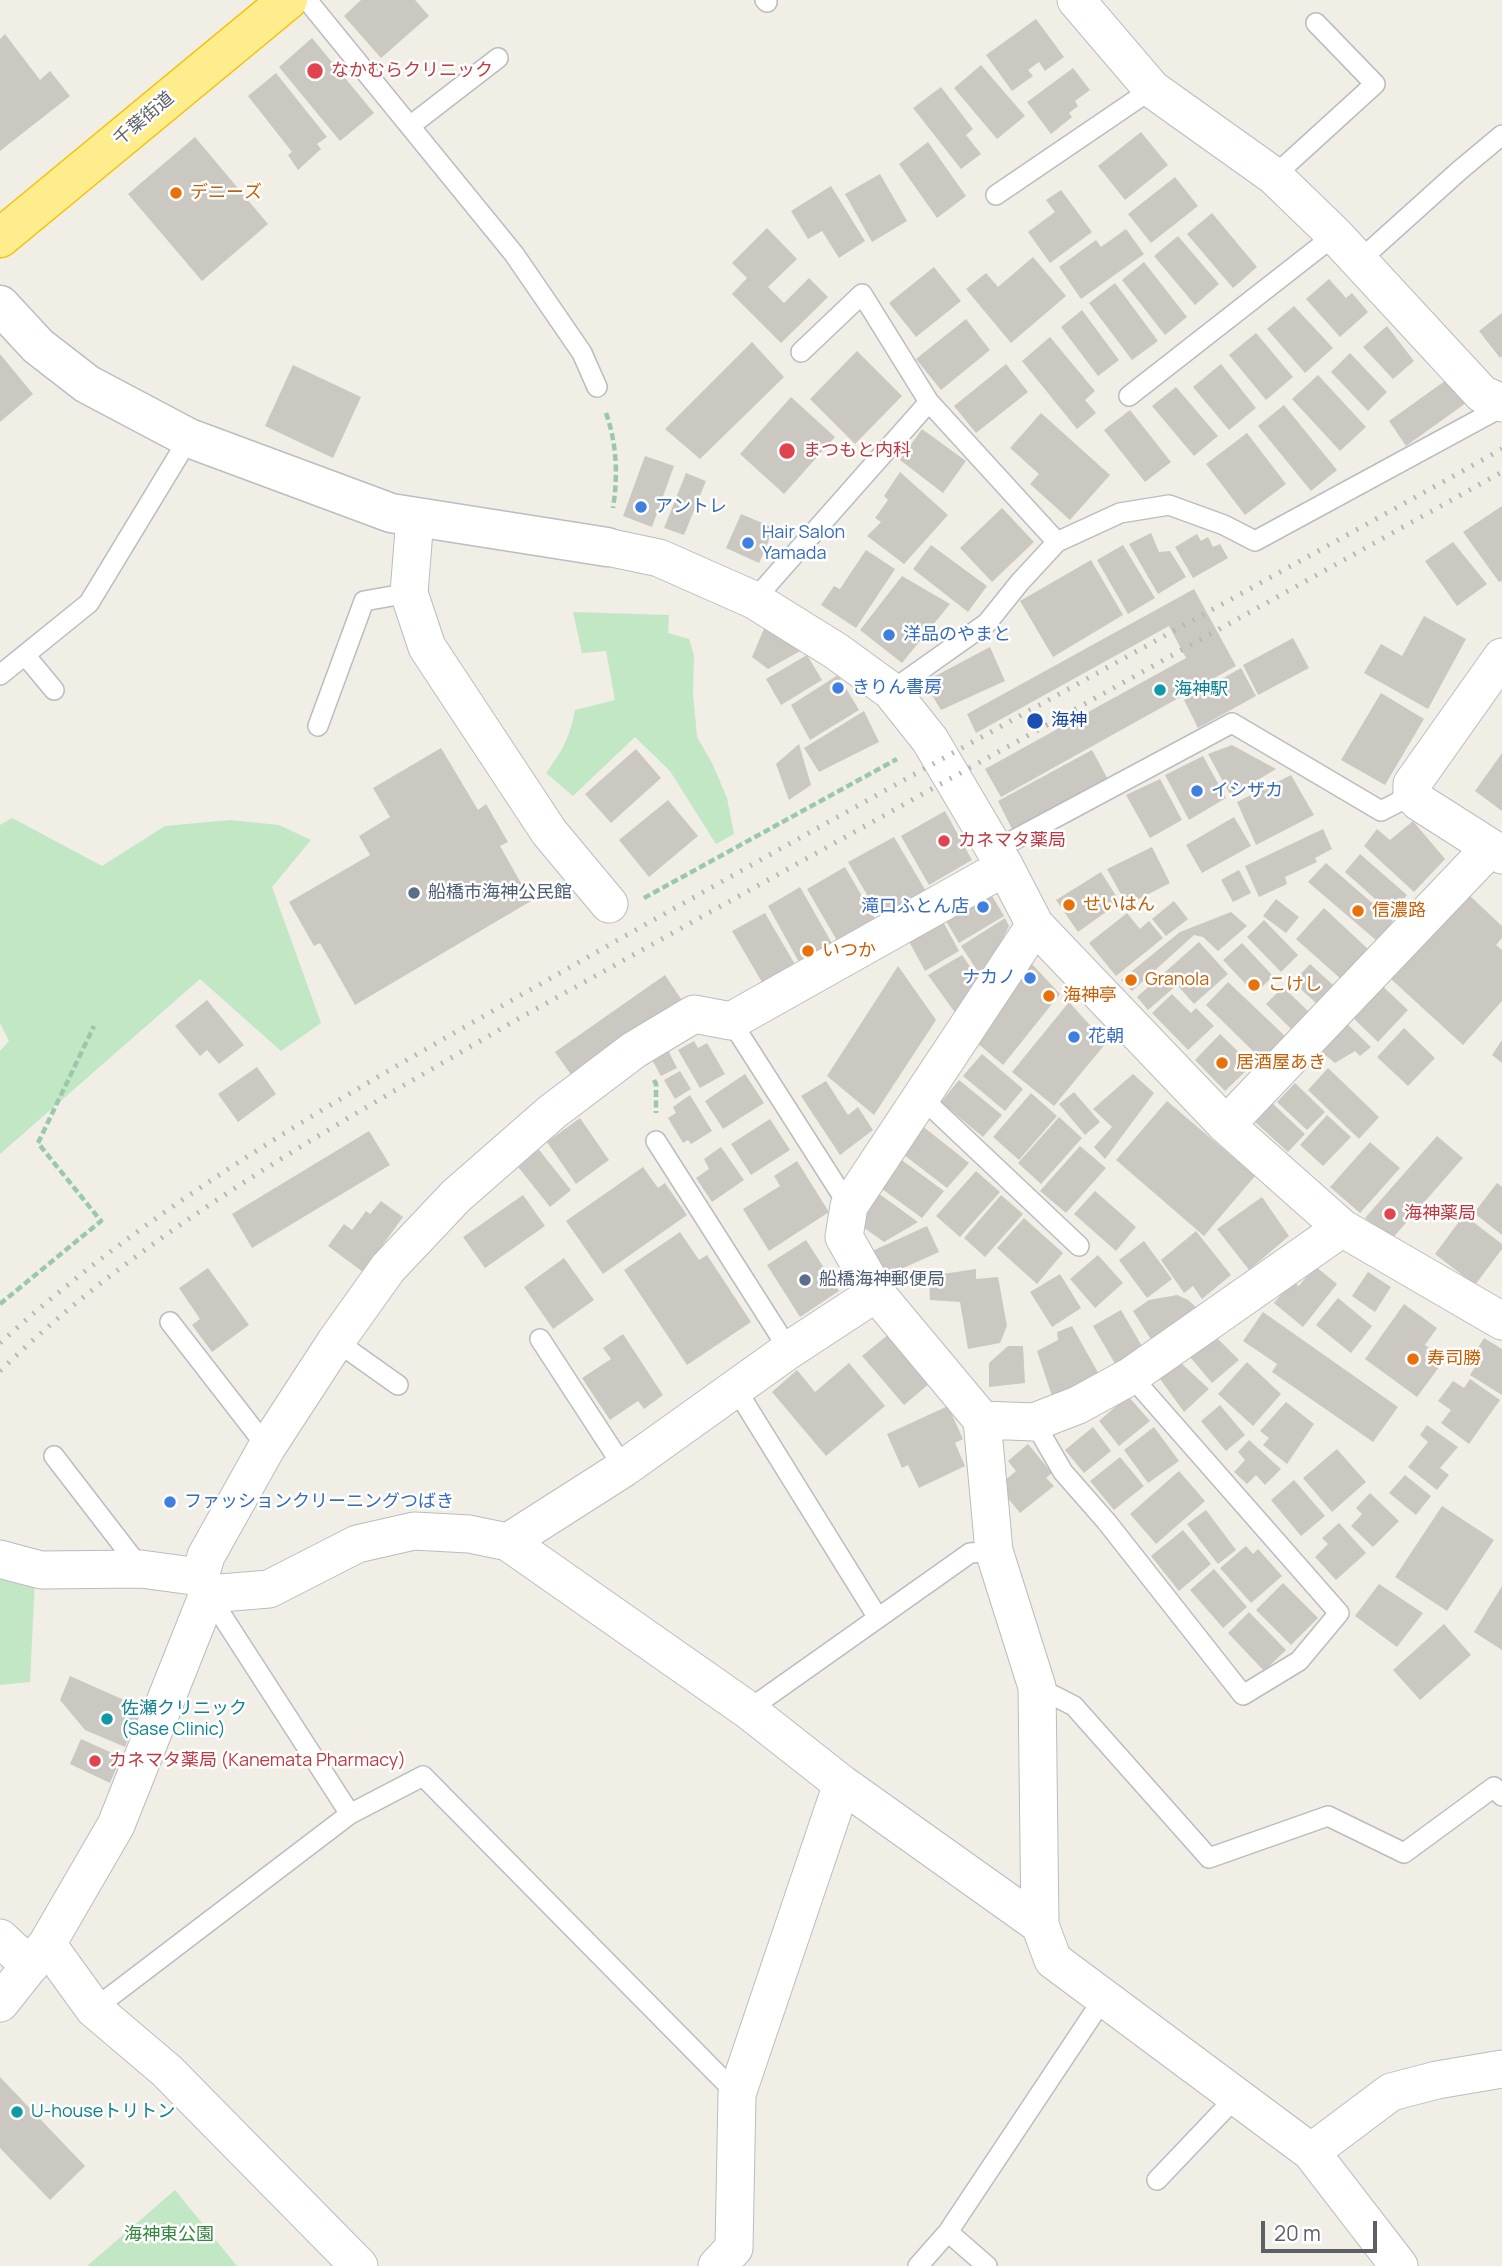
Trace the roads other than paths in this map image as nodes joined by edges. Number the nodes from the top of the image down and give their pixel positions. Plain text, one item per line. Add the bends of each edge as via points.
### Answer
1 (288, 0) edge
2 (307, 0) edge
3 (1076, 0) edge
4 (1316, 23) dead end
5 (498, 58) dead end
6 (1152, 89) junction
7 (410, 126) junction
8 (1502, 135) edge
9 (1273, 176) junction
10 (996, 195) dead end
11 (0, 238) edge
12 (1347, 248) junction
13 (0, 305) edge
14 (801, 352) dead end
15 (597, 387) road end
16 (1129, 396) dead end
17 (929, 401) junction
18 (1502, 405) edge
19 (190, 438) junction
20 (415, 518) junction
21 (1058, 542) junction
22 (607, 547) joint
23 (410, 593) junction
24 (754, 600) junction
25 (24, 655) junction
26 (1502, 657) edge
27 (0, 675) edge
28 (54, 690) dead end
29 (891, 691) junction
30 (318, 726) dead end
31 (1412, 794) junction
32 (1496, 851) edge
33 (1000, 859) junction
34 (609, 904) road end
35 (1035, 925) junction
36 (731, 1021) junction
37 (921, 1097) junction
38 (1226, 1125) junction
39 (656, 1141) road end
40 (849, 1206) junction
41 (1342, 1228) junction
42 (1079, 1246) dead end
43 (876, 1293) junction
44 (1502, 1321) edge
45 (170, 1322) dead end
46 (540, 1339) dead end
47 (336, 1341) junction
48 (789, 1350) junction
49 (1131, 1376) junction
50 (398, 1385) dead end
51 (736, 1389) junction
52 (982, 1420) junction
53 (1034, 1422) junction
54 (267, 1447) junction
55 (54, 1455) dead end
56 (624, 1468) junction
57 (508, 1542) junction
58 (994, 1551) junction
59 (0, 1559) edge
60 (141, 1569) junction
61 (204, 1586) junction
62 (878, 1618) junction
63 (1037, 1687) junction
64 (748, 1710) junction
65 (842, 1784) junction
66 (1502, 1796) edge
67 (350, 1814) junction
68 (1040, 1925) junction
69 (0, 1938) edge
70 (38, 1955) junction
71 (1105, 1996) junction
72 (0, 2003) edge
73 (94, 2009) junction
74 (1502, 2069) edge
75 (737, 2094) junction
76 (1237, 2096) junction
77 (1311, 2152) junction
78 (1157, 2180) dead end
79 (948, 2232) junction
80 (359, 2266) edge
81 (716, 2266) edge
82 (919, 2266) edge
83 (987, 2266) edge
84 (1399, 2266) edge

1 - 11 highway, 千葉街道
2 - 7 lane
3 - 6 street
4 - 9 lane via 1375,84
5 - 7 lane
6 - 9 street
6 - 10 lane
7 - 15 lane via 555,311
8 - 12 lane via 1460,170
9 - 12 street
12 - 16 lane
12 - 18 street via 1482,394
13 - 19 street via 38,346 87,384
14 - 17 lane via 862,295
17 - 21 lane
17 - 24 lane
18 - 21 lane via 1255,541 1169,505 1120,513
19 - 20 street via 339,496
19 - 25 lane via 89,603
20 - 22 street
20 - 23 street
21 - 29 lane via 987,623
22 - 24 street via 659,558
23 - 30 lane via 364,601
23 - 34 street via 427,648 549,832
24 - 29 street
25 - 27 lane
25 - 28 lane
26 - 31 street via 1412,784
29 - 33 street via 930,740
31 - 32 street
31 - 33 lane via 1381,811 1232,723
32 - 38 street
33 - 35 street
33 - 36 street
35 - 37 street
35 - 38 street
36 - 40 lane
36 - 47 street via 694,1014 634,1050 552,1112 456,1196 388,1268
37 - 40 street
37 - 42 lane
38 - 41 street
39 - 48 lane
40 - 43 street via 844,1237
41 - 44 street
41 - 49 street
43 - 48 street
43 - 52 street
45 - 54 lane
46 - 56 lane
47 - 50 lane
47 - 54 street
48 - 51 street
49 - 53 street
49 - 53 lane via 1339,1613 1299,1661 1243,1695 1063,1472
51 - 56 street
51 - 62 lane
52 - 53 street
52 - 58 street
54 - 61 street via 206,1556
55 - 60 lane
56 - 57 street
57 - 61 street via 414,1531 357,1544 269,1589
57 - 64 street
58 - 62 lane via 970,1553
58 - 63 street
59 - 60 street via 41,1570
60 - 61 street
61 - 67 lane
61 - 70 street via 116,1825
62 - 64 lane
63 - 66 lane via 1074,1706 1209,1858 1328,1816 1404,1853 1494,1787
63 - 68 street
64 - 65 street
65 - 68 street
65 - 75 street
67 - 73 lane
67 - 75 lane via 423,1776
68 - 71 street via 1053,1960
69 - 70 street
70 - 72 street
70 - 73 street
71 - 76 street
71 - 79 lane
73 - 80 street via 167,2071
74 - 77 street via 1391,2092
75 - 81 street via 734,2248
76 - 77 street
76 - 78 lane
77 - 84 street
79 - 82 lane
79 - 83 lane

